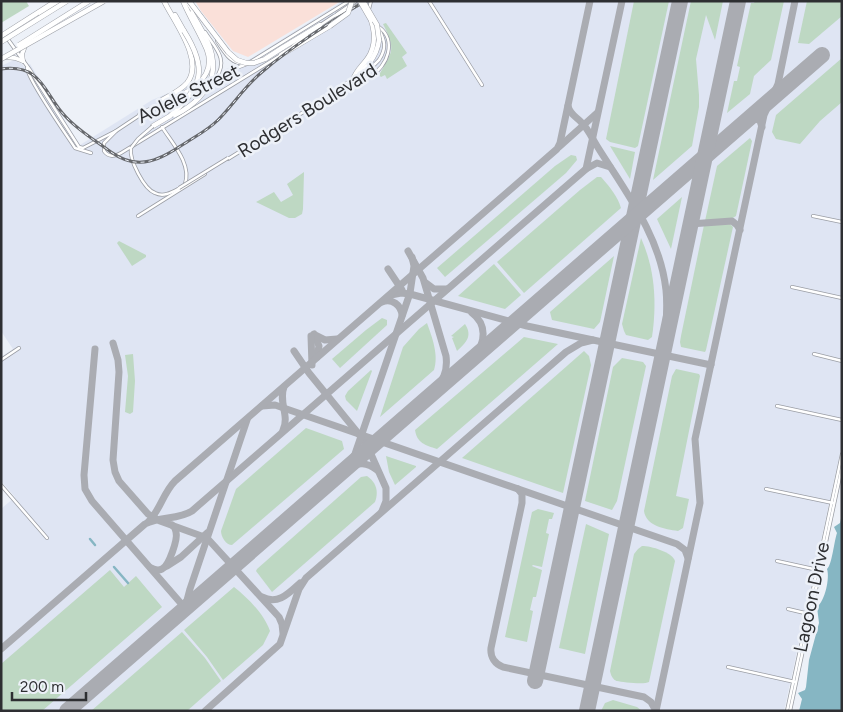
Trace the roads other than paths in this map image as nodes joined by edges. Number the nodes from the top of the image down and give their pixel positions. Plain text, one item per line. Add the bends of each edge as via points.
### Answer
1 (56, 1) edge
2 (62, 1) edge
3 (67, 1) edge
4 (90, 1) edge
5 (104, 1) edge
6 (165, 1) edge
7 (187, 1) edge
8 (356, 1) edge
9 (429, 1) edge
10 (348, 2) edge
11 (364, 2) edge
12 (369, 13) junction
13 (334, 16) junction
14 (320, 25) junction
15 (378, 26) junction
16 (46, 30) junction
17 (58, 31) dead end
18 (3, 39) edge
19 (27, 42) junction
20 (15, 50) junction
21 (260, 56) junction
22 (280, 56) junction
23 (2, 58) edge
24 (23, 61) junction
25 (247, 64) junction
26 (258, 70) junction
27 (353, 80) junction
28 (213, 81) junction
29 (482, 85) dead end
30 (343, 87) junction
31 (140, 115) junction
32 (170, 116) junction
33 (153, 126) joint
34 (162, 127) junction
35 (116, 130) junction
36 (72, 140) junction
37 (91, 153) dead end
38 (183, 187) junction
39 (138, 216) dead end
40 (813, 216) dead end
41 (842, 222) edge
42 (792, 288) dead end
43 (842, 298) edge
44 (19, 348) dead end
45 (814, 354) dead end
46 (1, 360) edge
47 (842, 360) edge
48 (777, 406) dead end
49 (842, 420) edge
50 (842, 454) edge
51 (842, 467) edge
52 (1, 485) edge
53 (766, 489) dead end
54 (833, 503) junction
55 (48, 538) dead end
56 (778, 561) dead end
57 (818, 570) junction
58 (788, 609) dead end
59 (809, 614) junction
60 (728, 667) dead end
61 (795, 682) junction
62 (788, 711) edge

1 - 18 highway
2 - 18 main road
3 - 18 highway, bridge
4 - 16 main road
4 - 23 highway, bridge
5 - 23 highway, bridge
6 - 31 highway via 190,50 194,68 191,78 182,88
6 - 32 highway, bridge via 196,51 199,65 199,76 192,94
7 - 14 highway, bridge via 228,52 246,63 265,59
7 - 25 street via 230,60
7 - 28 street via 221,58 222,67
7 - 31 highway via 207,51 208,66 195,87
7 - 32 highway, bridge via 210,45 213,70 210,83 200,97
8 - 13 street
9 - 29 street
10 - 21 street, Aolele Street
10 - 22 highway, bridge via 348,13
11 - 12 street, Rodgers Boulevard
11 - 12 street
11 - 13 street
11 - 27 highway, bridge via 375,40 369,57
11 - 30 highway, bridge via 378,28 378,48 368,65
12 - 15 street, Rodgers Boulevard
13 - 14 street
14 - 22 street
15 - 27 street, bridge via 385,43 384,51 370,69
15 - 30 street, Rodgers Boulevard via 389,44 384,63 368,78
16 - 17 main road
16 - 19 main road
18 - 20 street
19 - 20 main road
19 - 24 main road
20 - 23 main road
20 - 24 street
21 - 25 street, Aolele Street
21 - 26 street via 262,64
22 - 26 street
23 - 24 main road via 11,56
24 - 36 street
25 - 28 street, Aolele Street
26 - 34 street
27 - 33 street, bridge via 168,194 156,194 148,188 131,158 131,148
28 - 31 street, Aolele Street via 194,94
30 - 38 street, Rodgers Boulevard
31 - 35 street, Aolele Street
32 - 33 highway
34 - 35 street via 117,155 109,155 104,151 104,144
34 - 38 street via 182,158 186,173
35 - 36 street, Aolele Street via 83,148
36 - 37 street via 77,150
38 - 39 street, Rodgers Boulevard
40 - 41 street
42 - 43 street
44 - 46 street
45 - 47 street
48 - 49 street
50 - 54 street, Lagoon Drive
51 - 54 street, Lagoon Drive
52 - 55 street
53 - 54 street
54 - 57 street, Lagoon Drive
56 - 57 street
57 - 59 street, Lagoon Drive
58 - 59 street
59 - 61 street, Lagoon Drive
60 - 61 street
61 - 62 street, Lagoon Drive

